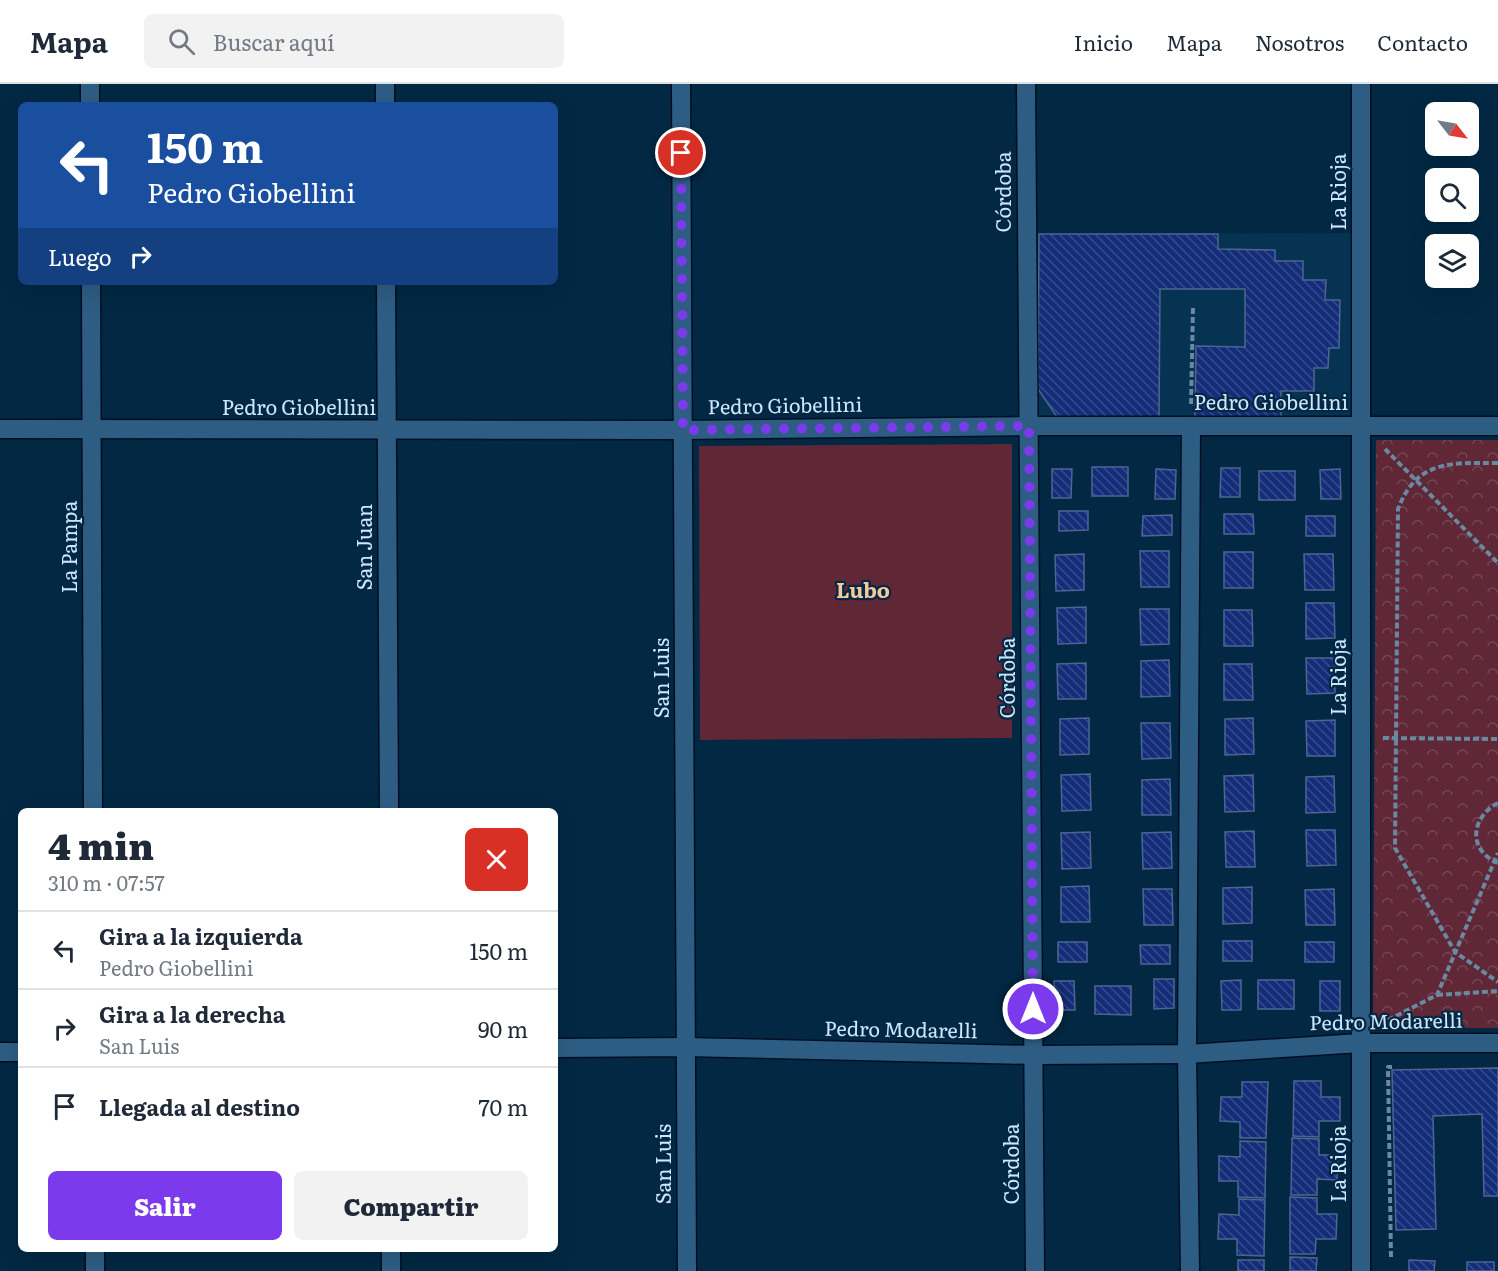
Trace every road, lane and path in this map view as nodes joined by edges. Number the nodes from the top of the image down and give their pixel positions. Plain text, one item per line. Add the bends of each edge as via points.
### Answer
1 (90, 84) edge
2 (385, 84) edge
3 (681, 84) edge
4 (1026, 84) edge
5 (1361, 84) edge
6 (90, 102) edge
7 (385, 102) edge
8 (91, 285) edge
9 (386, 285) edge
10 (1192, 308) dead end
11 (1029, 426) junction
12 (1191, 426) junction
13 (1361, 426) junction
14 (1498, 426) edge
15 (0, 429) edge
16 (92, 429) junction
17 (387, 430) junction
18 (683, 430) junction
19 (1498, 463) edge
20 (1415, 480) junction
21 (1498, 563) edge
22 (1361, 737) junction
23 (1395, 738) junction
24 (1498, 739) edge
25 (1498, 803) edge
26 (93, 808) edge
27 (389, 808) edge
28 (1498, 853) edge
29 (1496, 862) edge
30 (1455, 952) junction
31 (1498, 982) edge
32 (1498, 991) edge
33 (1437, 995) junction
34 (1361, 1042) junction
35 (1498, 1043) edge
36 (686, 1047) junction
37 (558, 1048) edge
38 (0, 1052) edge
39 (18, 1052) edge
40 (1187, 1054) junction
41 (1034, 1055) junction
42 (1399, 1066) dead end
43 (95, 1252) edge
44 (391, 1252) edge
45 (1391, 1257) dead end
46 (95, 1271) edge
47 (391, 1271) edge
48 (687, 1271) edge
49 (1035, 1271) edge
50 (1190, 1271) edge
51 (1361, 1271) edge

1 - 6 street
2 - 7 street
3 - 18 street, San Luis
4 - 11 street, Córdoba
5 - 13 street, La Rioja
8 - 16 street, La Pampa
9 - 17 street, San Juan
10 - 12 path
11 - 12 street, Pedro Giobellini
11 - 18 street, Pedro Giobellini
11 - 41 street, Córdoba
12 - 13 street, Pedro Giobellini
12 - 40 street
13 - 14 street, Pedro Giobellini
13 - 20 path
13 - 22 street, La Rioja
15 - 16 street, Pedro Giobellini
16 - 17 street, Pedro Giobellini
16 - 26 street, La Pampa
17 - 18 street, Pedro Giobellini
17 - 27 street, San Juan
18 - 36 street, San Luis
19 - 20 path via 1441,465
20 - 21 path
20 - 23 path via 1398,509
22 - 23 path
22 - 34 street, La Rioja
23 - 24 path
23 - 30 path via 1395,848
25 - 29 path via 1481,815 1476,836 1485,855
28 - 29 path
29 - 30 path
30 - 31 path
30 - 33 path
32 - 33 path
33 - 34 path via 1373,1028
34 - 35 street, Pedro Modarelli
34 - 40 street, Pedro Modarelli
34 - 51 street, La Rioja
36 - 37 street, Pedro Modarelli
36 - 41 street, Pedro Modarelli
36 - 48 street, San Luis
38 - 39 street
40 - 41 street, Pedro Modarelli
40 - 50 street
41 - 49 street, Córdoba
42 - 45 path via 1388,1067
43 - 46 street
44 - 47 street

